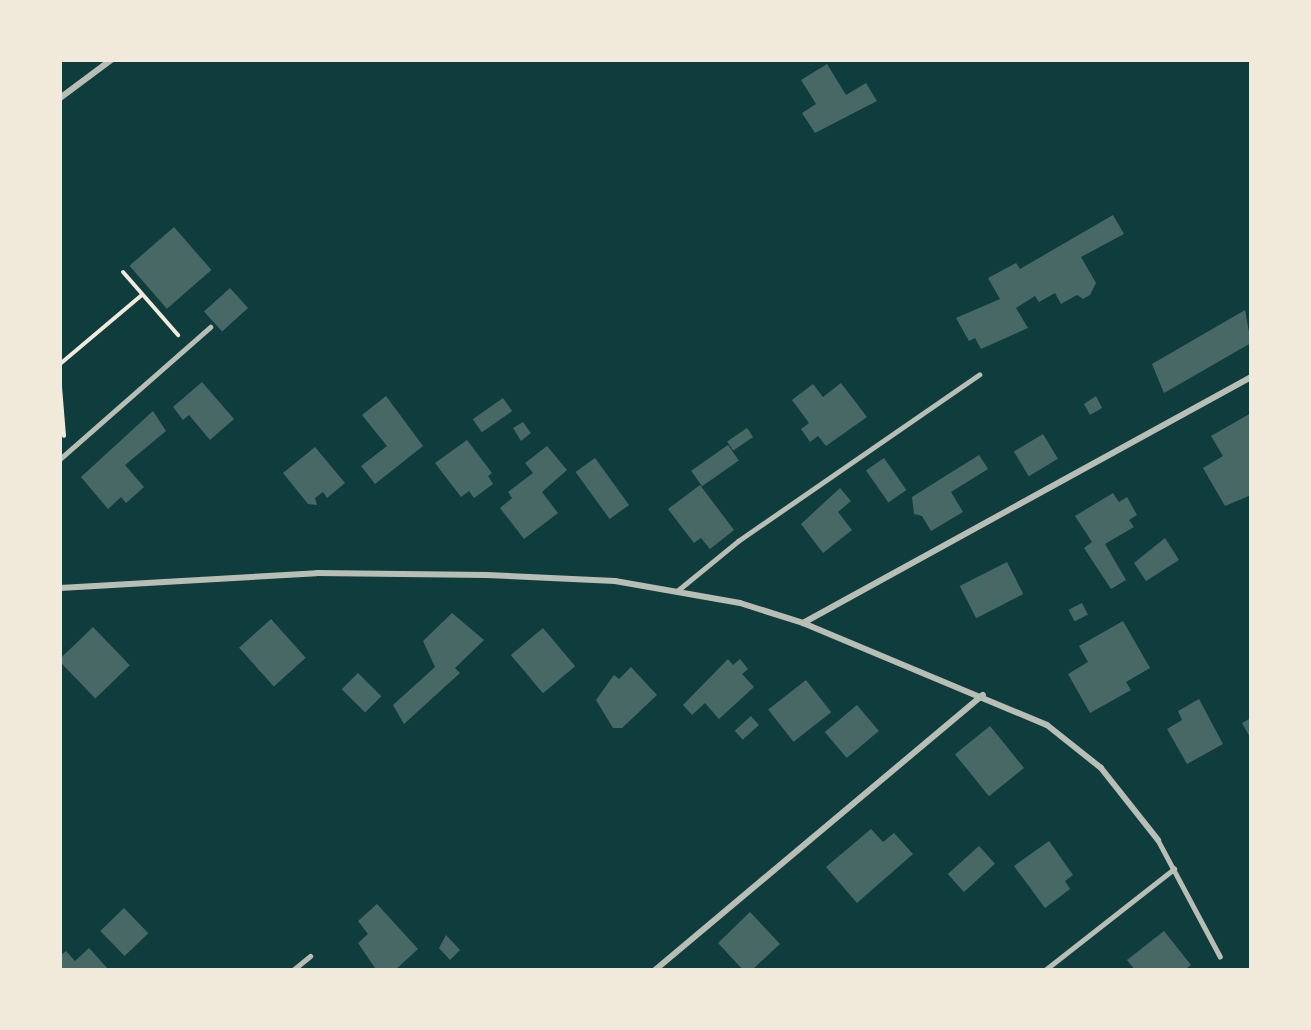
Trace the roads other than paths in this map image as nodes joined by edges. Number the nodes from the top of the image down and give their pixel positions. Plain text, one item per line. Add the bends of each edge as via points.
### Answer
1 (111, 60) edge
2 (60, 98) edge
3 (210, 327) dead end
4 (980, 375) dead end
5 (1251, 377) edge
6 (60, 459) edge
7 (60, 588) edge
8 (676, 592) junction
9 (803, 623) junction
10 (983, 695) junction
11 (1158, 840) joint
12 (1174, 869) junction
13 (310, 956) dead end
14 (1220, 956) dead end
15 (293, 970) edge
16 (655, 970) edge
17 (1045, 970) edge

1 - 2 street
3 - 6 lane
4 - 8 lane via 738,541
5 - 9 street
7 - 8 street via 340,573 615,581
8 - 9 street via 740,603
9 - 10 street
10 - 11 street via 1047,725 1101,768
10 - 16 street
11 - 12 lane
12 - 14 lane
12 - 17 lane
13 - 15 lane

